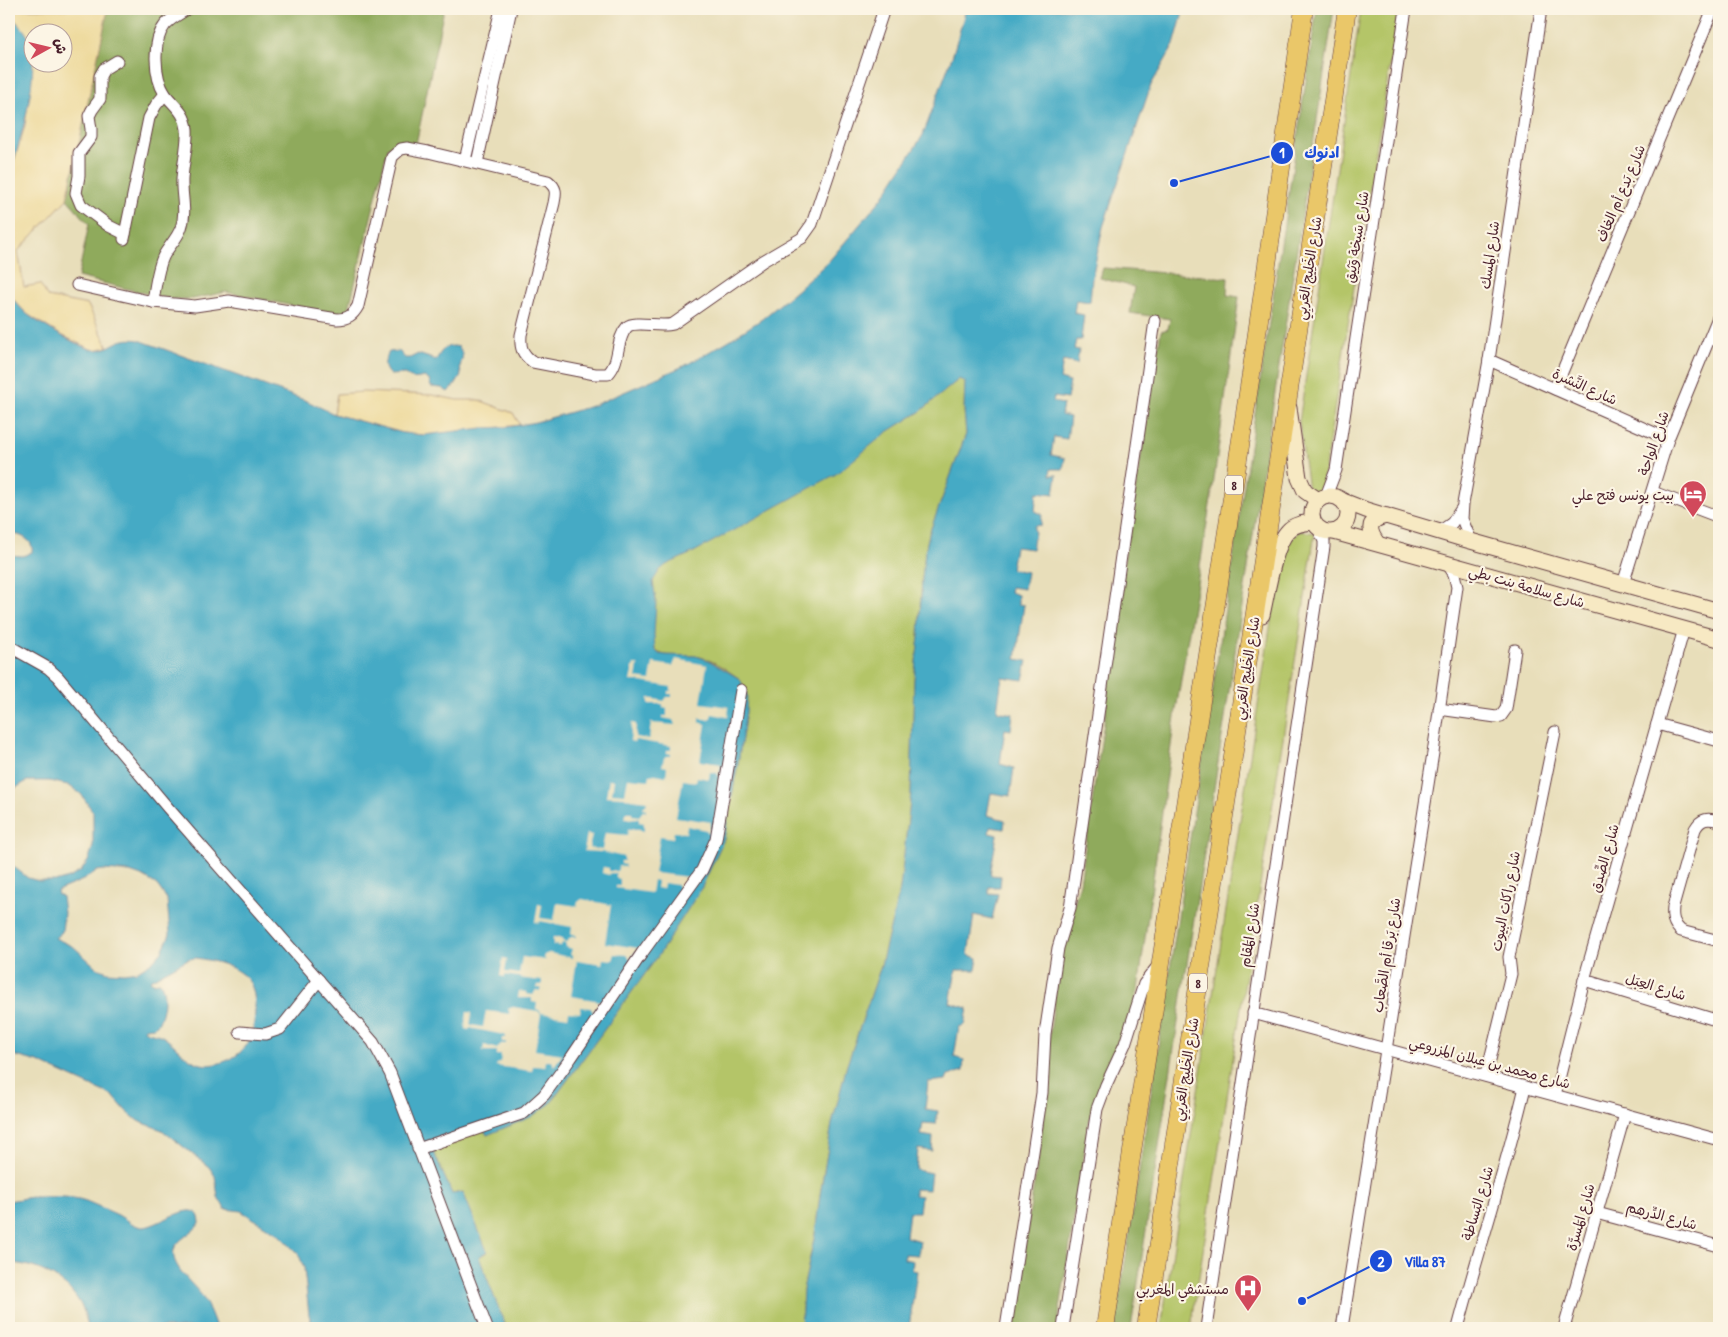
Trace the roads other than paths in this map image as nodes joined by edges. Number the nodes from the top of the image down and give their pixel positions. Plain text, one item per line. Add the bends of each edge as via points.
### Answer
1 (187, 9) edge
2 (501, 9) edge
3 (511, 9) edge
4 (884, 9) edge
5 (1304, 9) edge
6 (1347, 9) edge
7 (1406, 9) edge
8 (1541, 9) edge
9 (1713, 9) edge
10 (117, 61) dead end
11 (165, 94) junction
12 (465, 160) junction
13 (477, 163) junction
14 (77, 285) dead end
15 (153, 302) junction
16 (1719, 315) edge
17 (1155, 321) dead end
18 (1489, 360) junction
19 (1555, 389) junction
20 (1288, 400) junction
21 (1668, 439) junction
22 (1652, 492) junction
23 (1332, 499) junction
24 (1463, 504) junction
25 (1387, 516) junction
26 (1719, 518) edge
27 (1324, 529) junction
28 (1439, 532) junction
29 (1471, 541) junction
30 (1377, 543) junction
31 (1447, 563) junction
32 (1474, 571) junction
33 (1623, 584) junction
34 (1457, 586) junction
35 (1719, 611) edge
36 (1684, 629) junction
37 (1251, 637) junction
38 (1719, 639) edge
39 (9, 646) edge
40 (1515, 650) dead end
41 (741, 690) dead end
42 (1439, 709) junction
43 (1657, 724) junction
44 (1555, 732) dead end
45 (1719, 741) edge
46 (1719, 821) edge
47 (1719, 941) edge
48 (1161, 962) junction
49 (319, 980) junction
50 (1584, 980) junction
51 (1253, 1013) junction
52 (1719, 1021) edge
53 (242, 1032) dead end
54 (1386, 1049) junction
55 (1486, 1076) junction
56 (1525, 1087) junction
57 (1555, 1095) junction
58 (1625, 1114) junction
59 (1719, 1140) edge
60 (418, 1149) junction
61 (1597, 1213) junction
62 (1719, 1246) edge
63 (487, 1328) edge
64 (1006, 1328) edge
65 (1063, 1328) edge
66 (1105, 1328) edge
67 (1146, 1328) edge
68 (1206, 1328) edge
69 (1342, 1328) edge
70 (1458, 1328) edge
71 (1564, 1328) edge

1 - 11 street via 165,25 156,44 158,76
2 - 12 street
3 - 13 street
4 - 13 street via 812,224 802,238 673,324 629,325 622,333 616,363 608,374 533,362 522,351 521,335 556,190 548,181
5 - 48 highway, 8
6 - 20 highway, شارع الخَلِيج العَربِي / 8
7 - 23 street, شارع سَبخة وَثِيق
8 - 18 street, شارع المِسك
9 - 19 street, شارع بَدع أم الغاف
10 - 11 street via 104,69 100,76 100,99 89,116 90,137 78,153 76,193 82,205 124,236 147,125 152,111
11 - 15 street via 180,111 187,128 182,179 184,217 180,230 162,258
12 - 13 street
12 - 15 street via 407,148 394,154 358,306 347,318 337,320 229,301 195,306
14 - 15 street
16 - 21 street, شارع الواحة
17 - 64 street via 1070,908 1058,948 1045,1034 1042,1093
18 - 19 street, شارع النَّشرة
18 - 24 street, شارع المِسك
19 - 21 street, شارع النَّشرة
20 - 23 main road, شارع سلامة بنت بطي via 1299,478 1305,492
20 - 37 highway, شارع الخَلِيج العَربِي / 8
21 - 22 street, شارع الواحة
22 - 26 street
22 - 33 street, شارع الواحة
23 - 25 main road, شارع سلامة بنت بطي
23 - 27 main road via 1313,506 1312,514
23 - 27 main road via 1348,510 1348,519 1342,528
24 - 28 street, شارع المِسك via 1456,519
24 - 29 street, شارع المِسك via 1462,520
25 - 28 main road, شارع سلامة بنت بطي
25 - 30 main road via 1376,518 1372,523 1370,530
27 - 30 main road, شارع سلامة بنت بطي
27 - 37 main road via 1294,526 1284,536 1260,620
27 - 51 street, شارع المَقام via 1324,547
28 - 29 main road, شارع سلامة بنت بطي
29 - 33 main road, شارع سلامة بنت بطي
30 - 31 main road, شارع سلامة بنت بطي
31 - 32 main road, شارع سلامة بنت بطي
31 - 34 street
32 - 34 street
32 - 36 main road, شارع سلامة بنت بطي
33 - 35 main road, شارع سلامة بنت بطي
34 - 42 street, شارع بَرقا أم الصَّعاب
36 - 38 main road, شارع سلامة بنت بطي
36 - 43 street, شارع الصِّدق
37 - 67 highway, شارع الخَلِيج العَربِي / 8
39 - 49 street via 58,677
40 - 42 street via 1506,709 1501,716
41 - 60 street via 717,833 702,870 571,1058 544,1095 524,1112
42 - 54 street, شارع بَرقا أم الصَّعاب
43 - 45 street
43 - 50 street, شارع الصِّدق
44 - 55 street, شارع راكات البِيوت via 1508,957 1511,974
46 - 47 street via 1707,818 1695,829 1672,916 1681,931
48 - 65 street via 1144,984 1125,1044 1097,1109
48 - 66 highway, 8
49 - 53 street via 280,1029 265,1034
49 - 60 street via 383,1057
50 - 52 street, شارع العِبَل
50 - 57 street, شارع الصِّدق
51 - 54 street, شارع محمد بن عبلان المزروعي
51 - 68 street, شارع المَقام
54 - 55 street, شارع محمد بن عبلان المزروعي
54 - 69 street, شارع بَرقا أم الصَّعاب
55 - 56 street, شارع محمد بن عبلان المزروعي
56 - 57 street, شارع محمد بن عبلان المزروعي
56 - 70 street, شارع البَساطة
57 - 58 street, شارع محمد بن عبلان المزروعي
58 - 59 street, شارع محمد بن عبلان المزروعي
58 - 61 street, شارع المَسرَّة
60 - 63 street
61 - 62 street, شارع الدِّرهم
61 - 71 street, شارع المَسرَّة

